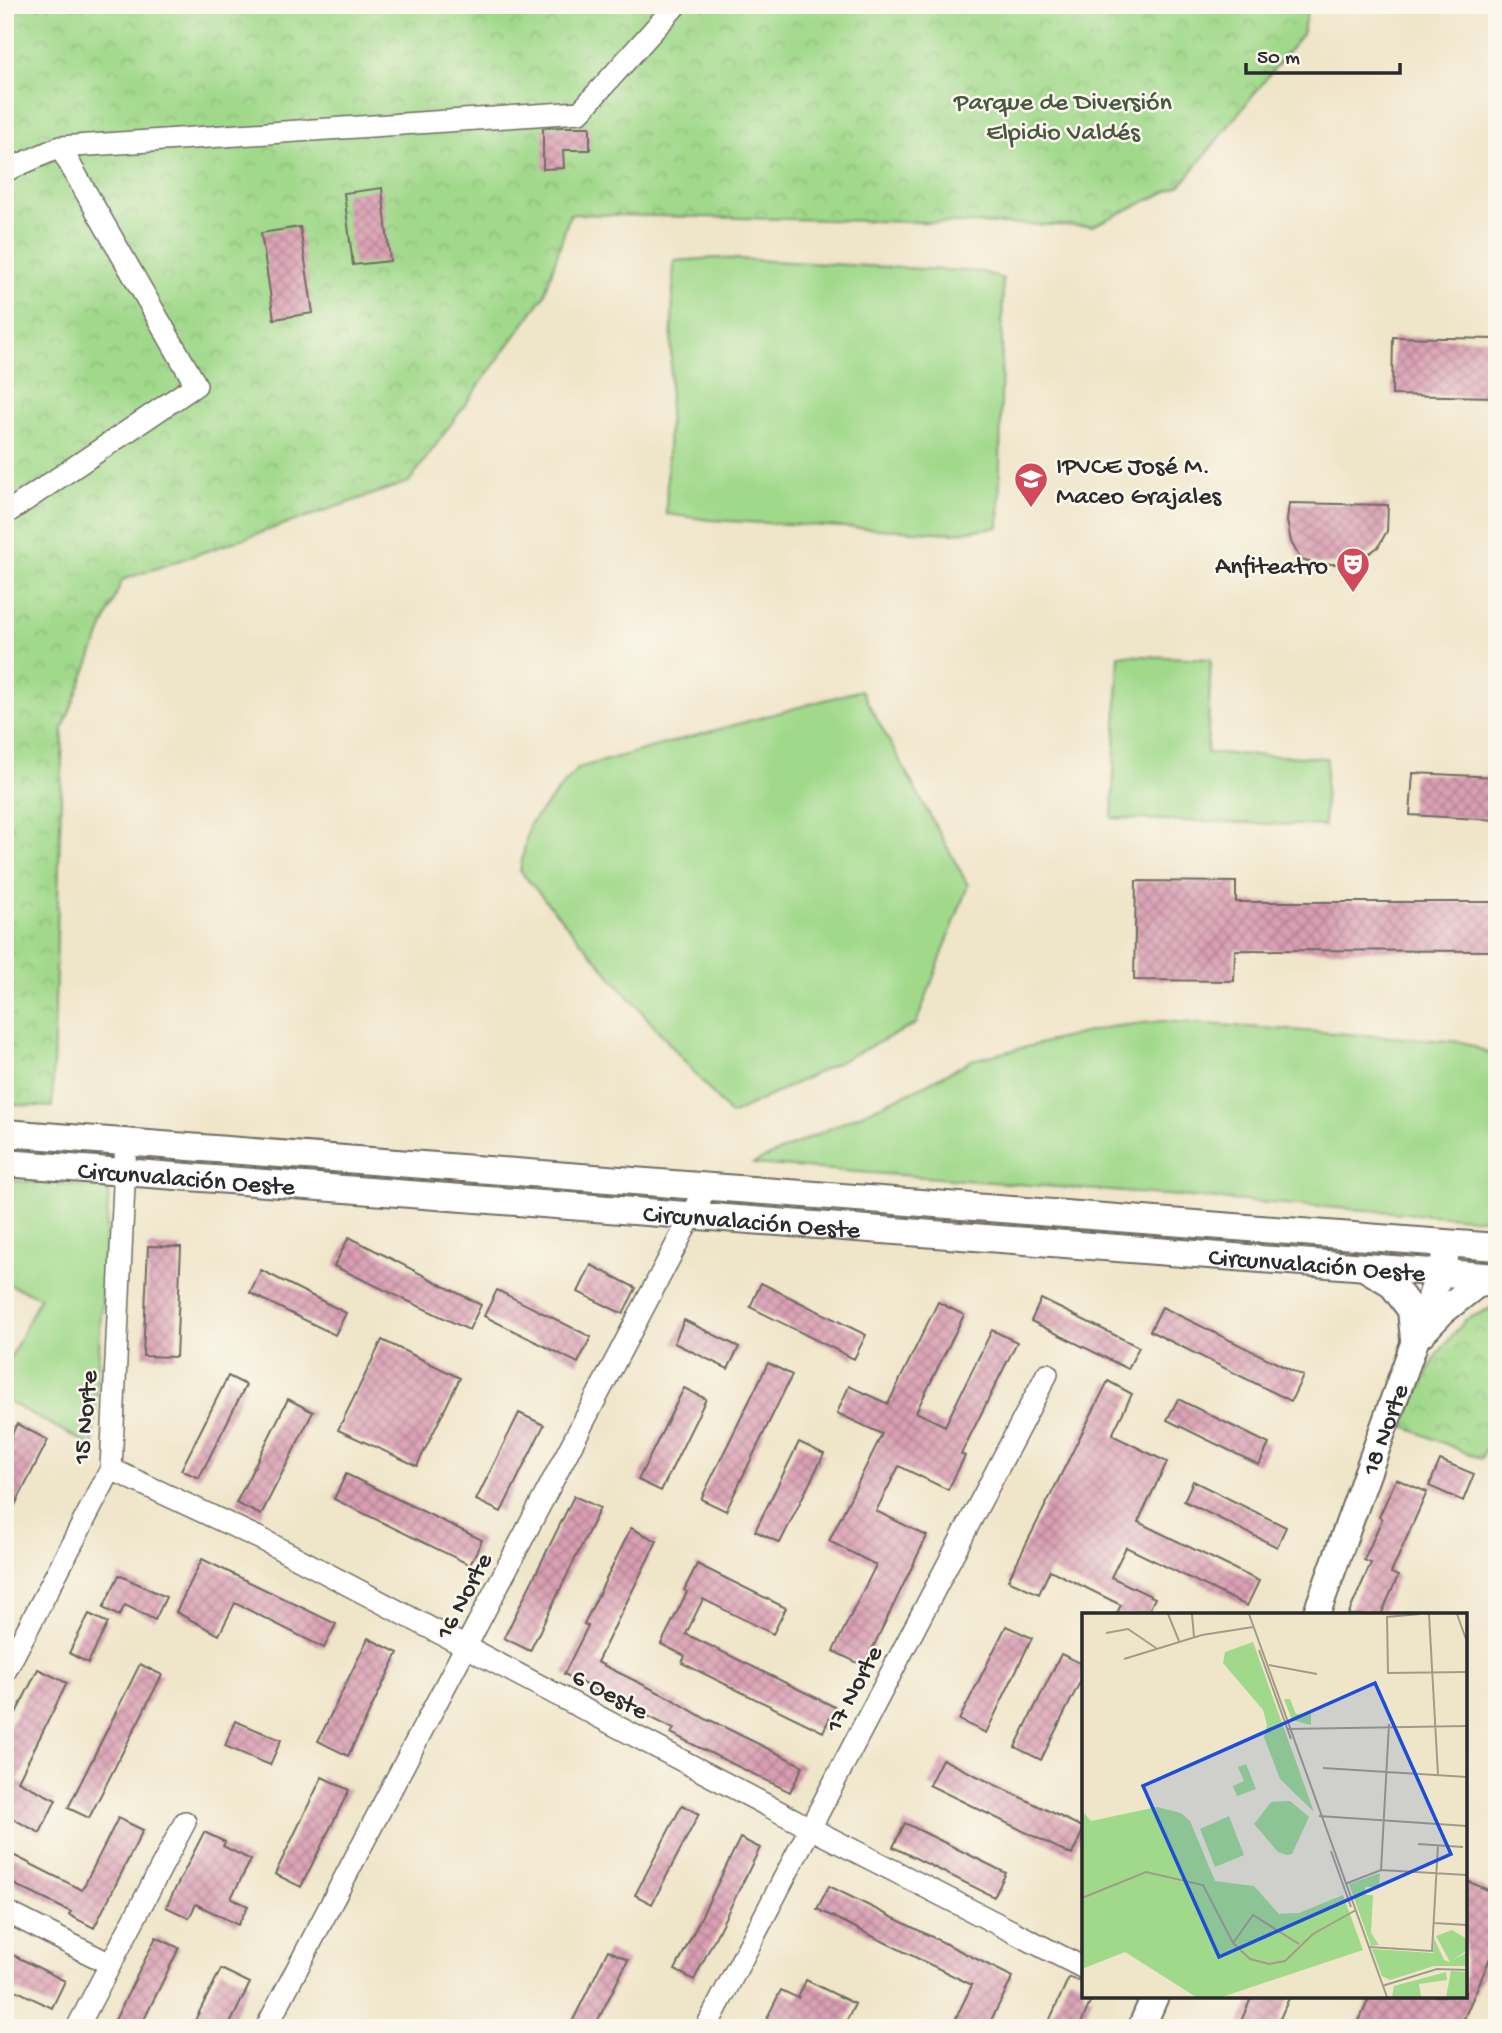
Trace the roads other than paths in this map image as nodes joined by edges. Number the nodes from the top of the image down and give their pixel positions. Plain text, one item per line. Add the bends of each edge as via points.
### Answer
1 (676, 5) edge
2 (60, 147) junction
3 (5, 171) edge
4 (5, 514) edge
5 (5, 1133) edge
6 (126, 1142) junction
7 (5, 1163) edge
8 (125, 1173) junction
9 (706, 1188) junction
10 (693, 1214) junction
11 (1450, 1243) junction
12 (1497, 1247) edge
13 (1363, 1266) junction
14 (1440, 1273) junction
15 (1497, 1279) edge
16 (1414, 1342) junction
17 (1047, 1374) dead end
18 (111, 1469) junction
19 (1317, 1613) edge
20 (466, 1648) junction
21 (5, 1672) edge
22 (185, 1822) dead end
23 (810, 1828) junction
24 (5, 1911) edge
25 (110, 1964) junction
26 (1082, 1967) edge
27 (1149, 1998) edge
28 (77, 2028) edge
29 (266, 2028) edge
30 (706, 2028) edge
31 (1141, 2028) edge

1 - 2 street via 580,112
2 - 3 street
2 - 4 street via 196,386
5 - 6 main road, Circunvalación Oeste
6 - 8 street, 15 Norte
6 - 9 main road, Circunvalación Oeste
7 - 8 main road, Circunvalación Oeste
8 - 10 main road, Circunvalación Oeste
8 - 18 street, 15 Norte
9 - 10 street, 16 Norte
9 - 11 main road, Circunvalación Oeste
10 - 13 main road, Circunvalación Oeste
10 - 20 street, 16 Norte
11 - 12 main road, Circunvalación Oeste
11 - 14 main road, 18 Norte
13 - 14 main road, Circunvalación Oeste
13 - 16 main road via 1391,1283 1411,1310
14 - 15 main road, Circunvalación Oeste
14 - 16 main road, 18 Norte
15 - 16 main road via 1476,1285
16 - 19 main road, 18 Norte
17 - 23 street, 17 Norte
18 - 20 street, 6 Oeste via 263,1540
18 - 21 street, 15 Norte
20 - 23 street, 6 Oeste
20 - 29 street, 16 Norte
22 - 25 street
23 - 26 street, 6 Oeste
23 - 30 street, 17 Norte
24 - 25 street
25 - 28 street
27 - 31 main road

